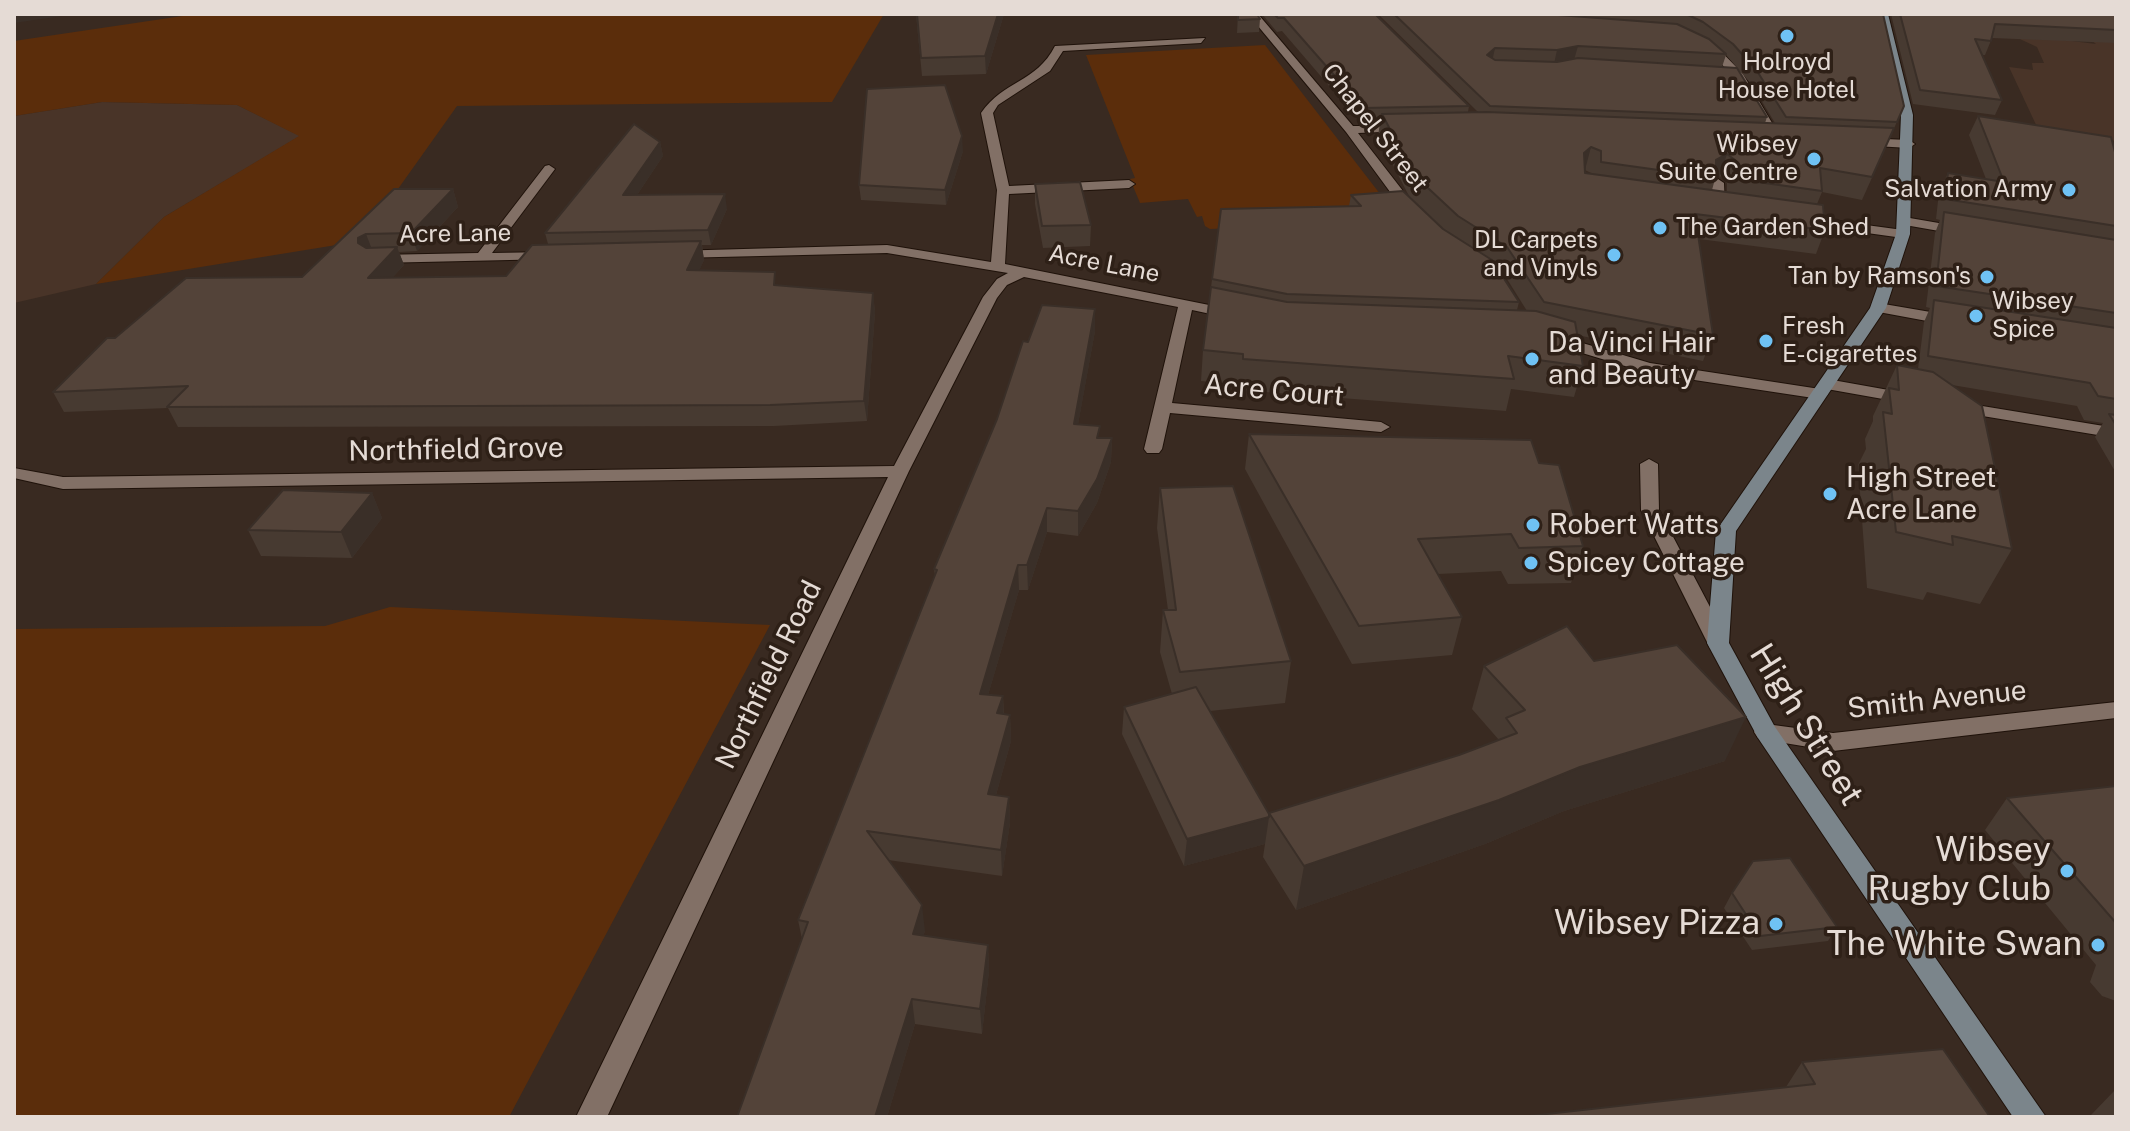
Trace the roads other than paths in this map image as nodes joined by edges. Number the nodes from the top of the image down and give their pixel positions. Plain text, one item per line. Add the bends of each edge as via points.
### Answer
1 (1253, 14) edge
2 (1883, 14) edge
3 (1690, 35) edge
4 (1201, 40) dead end
5 (1724, 75) edge
6 (1739, 76) junction
7 (1424, 128) edge
8 (1350, 130) junction
9 (1760, 137) edge
10 (1775, 138) junction
11 (1790, 139) edge
12 (1850, 141) edge
13 (1909, 144) junction
14 (549, 169) dead end
15 (1718, 183) edge
16 (1129, 184) dead end
17 (1003, 190) junction
18 (1703, 207) edge
19 (1718, 209) junction
20 (1734, 211) edge
21 (1780, 217) edge
22 (1425, 224) edge
23 (1904, 228) junction
24 (1978, 233) edge
25 (668, 254) edge
26 (559, 256) edge
27 (481, 258) junction
28 (373, 259) edge
29 (998, 267) junction
30 (1020, 273) junction
31 (1186, 304) junction
32 (1878, 308) junction
33 (1256, 318) edge
34 (1971, 324) edge
35 (1530, 333) edge
36 (1824, 389) junction
37 (1162, 407) junction
38 (1381, 427) dead end
39 (2116, 433) edge
40 (1153, 449) dead end
41 (1649, 464) dead end
42 (900, 471) junction
43 (14, 473) edge
44 (1718, 643) junction
45 (2116, 710) edge
46 (1766, 732) junction
47 (591, 1117) edge
48 (2031, 1117) edge

1 - 8 street, Chapel Street
2 - 13 main road, High Street
3 - 6 street via 1704,40
4 - 17 street via 1057,44 1056,62 992,101 987,113
5 - 6 street
6 - 10 street
7 - 8 street
8 - 22 street, Chapel Street via 1403,203
9 - 10 street
10 - 11 street
12 - 13 street
13 - 23 main road, High Street
14 - 27 street
15 - 19 street
16 - 17 street
17 - 29 street
18 - 19 street
19 - 20 street
21 - 23 street
23 - 24 street
23 - 32 main road, High Street
25 - 29 street, Acre Lane via 887,249
26 - 27 street, Acre Lane
27 - 28 street, Acre Lane
29 - 30 street, Acre Lane
30 - 31 street, Acre Lane
30 - 42 street, Northfield Road via 1002,282 990,297
31 - 33 street, Acre Lane
31 - 37 street, Acre Court
32 - 34 street
32 - 36 main road, High Street
35 - 36 street via 1648,368
36 - 39 street
36 - 44 main road, High Street via 1726,531
37 - 38 street, Acre Court
37 - 40 street, Acre Court
41 - 44 street, High Street via 1650,510
42 - 43 street, Northfield Grove via 63,483
42 - 47 street, Northfield Road
44 - 46 main road, High Street
45 - 46 street, Smith Avenue via 1833,742
46 - 48 main road, High Street

